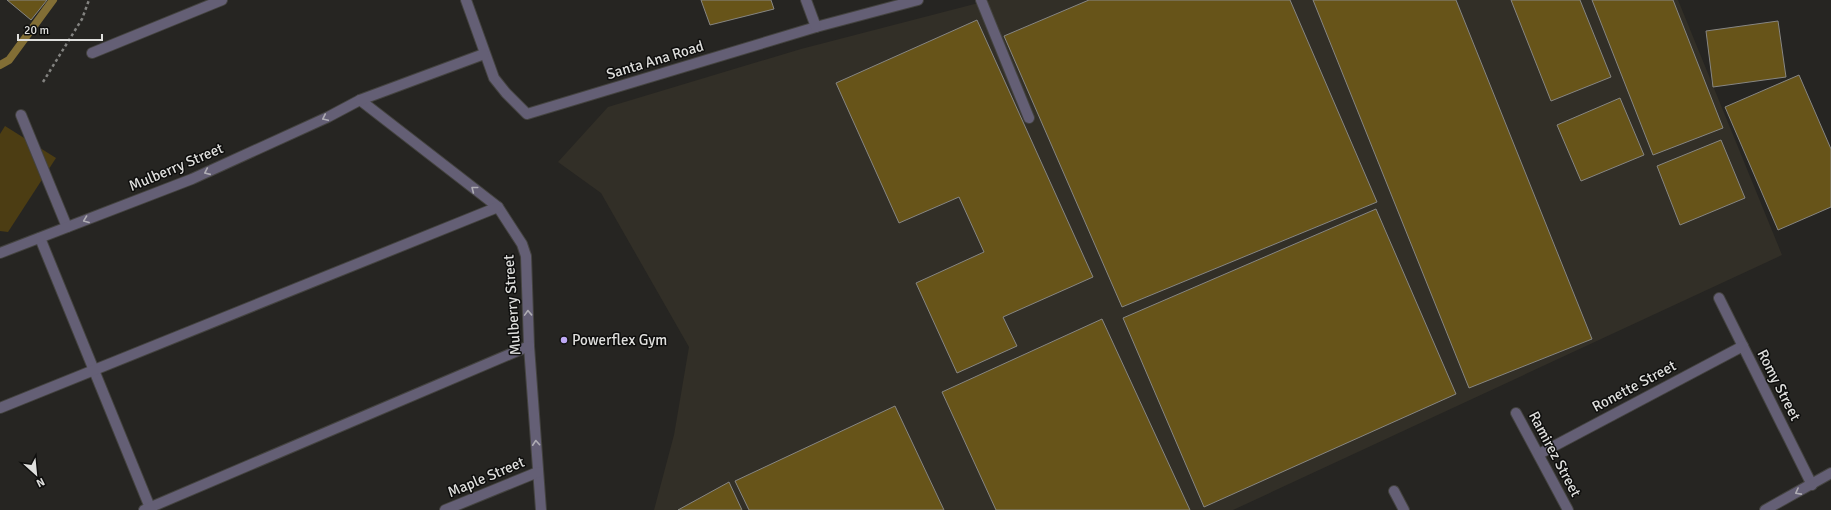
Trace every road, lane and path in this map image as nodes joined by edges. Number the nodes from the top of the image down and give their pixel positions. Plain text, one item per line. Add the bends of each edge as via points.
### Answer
1 (89, 0) edge
2 (222, 0) edge
3 (466, 0) edge
4 (806, 0) edge
5 (918, 0) edge
6 (981, 0) edge
7 (816, 27) junction
8 (92, 53) dead end
9 (484, 54) junction
10 (42, 82) dead end
11 (360, 100) junction
12 (21, 115) dead end
13 (1029, 118) dead end
14 (498, 207) junction
15 (67, 227) junction
16 (40, 238) junction
17 (0, 253) edge
18 (1719, 298) dead end
19 (529, 346) junction
20 (1743, 346) junction
21 (94, 370) junction
22 (0, 408) edge
23 (1516, 413) dead end
24 (1539, 454) junction
25 (538, 472) junction
26 (1831, 473) edge
27 (1812, 485) junction
28 (1394, 491) dead end
29 (149, 509) edge
30 (445, 510) edge
31 (541, 510) edge
32 (1404, 510) edge
33 (1568, 510) edge
34 (1765, 510) edge

1 - 10 path via 82,19
2 - 8 street
3 - 9 street, Santa Ana Road
4 - 7 street
5 - 7 street, Santa Ana Road
6 - 13 street
7 - 9 street, Santa Ana Road via 527,114 494,78
9 - 11 street, Mulberry Street
14 -> 11 street, Mulberry Street
11 -> 15 street, Mulberry Street via 192,179
12 - 15 street
19 -> 14 street, Mulberry Street via 526,256 522,244
14 - 21 street
15 - 16 street, Mulberry Street
16 - 17 street, Mulberry Street
16 - 21 street
18 - 20 street, Romy Street
25 -> 19 street, Mulberry Street
19 - 29 street
20 - 24 street, Ronette Street
20 - 27 street, Romy Street
21 - 22 street
21 - 29 street
23 - 24 street, Ramirez Street
24 - 33 street, Ramirez Street
25 - 30 street, Maple Street
25 - 31 street, Mulberry Street
26 - 27 street
27 -> 34 street
28 - 32 street

